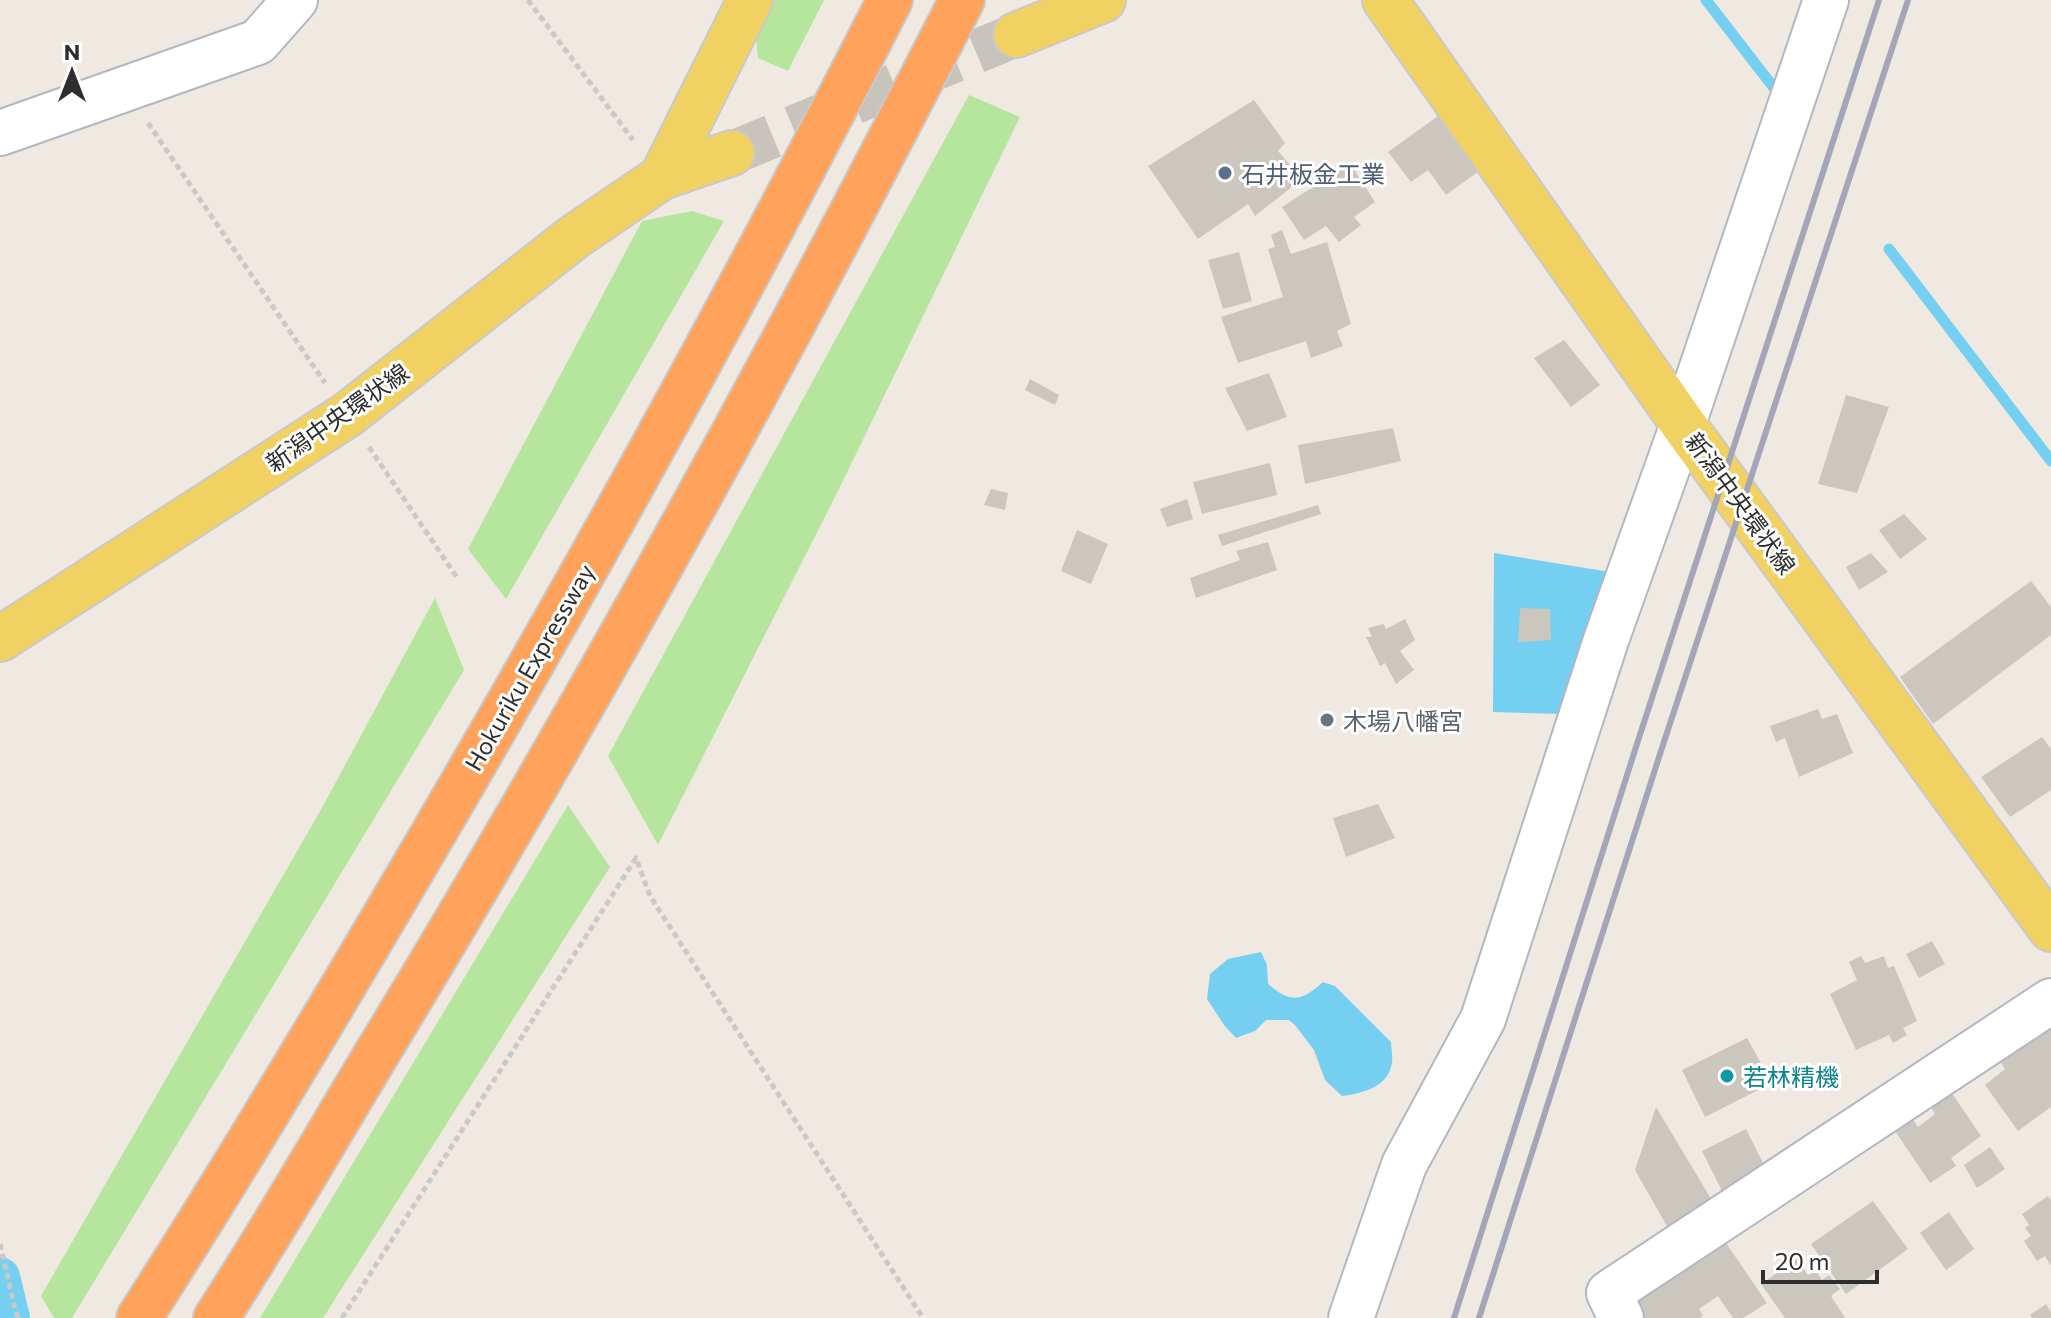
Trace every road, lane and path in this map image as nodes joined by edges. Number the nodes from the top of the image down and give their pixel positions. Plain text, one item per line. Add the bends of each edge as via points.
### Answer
1 (295, 0) edge
2 (528, 0) edge
3 (750, 0) edge
4 (890, 0) edge
5 (962, 0) edge
6 (1103, 0) edge
7 (1355, 0) edge
8 (1385, 0) edge
9 (1826, 0) edge
10 (1016, 35) tunnel mouth
11 (1435, 73) junction
12 (124, 89) junction
13 (0, 133) edge
14 (732, 153) tunnel mouth
15 (662, 177) junction
16 (347, 415) junction
17 (1683, 424) junction
18 (458, 579) dead end
19 (0, 639) edge
20 (2049, 919) edge
21 (2051, 1001) edge
22 (0, 1244) edge
23 (18, 1318) edge
24 (139, 1318) edge
25 (216, 1318) edge
26 (342, 1318) edge
27 (923, 1318) edge
28 (1351, 1318) edge
29 (1621, 1318) edge

1 - 12 street via 258,42
2 - 15 path
3 - 15 main road, 新潟中央環状線
4 - 24 highway, Hokuriku Expressway via 540,650 371,940
5 - 25 highway via 589,696
6 - 10 main road
7 - 11 main road, 新潟中央環状線 via 1376,13
8 - 11 main road, 新潟中央環状線
9 - 17 street
11 - 17 main road, 新潟中央環状線
12 - 13 street
12 - 16 path
14 - 15 main road, 新潟中央環状線
15 - 16 main road, 新潟中央環状線 via 574,237
16 - 18 path
16 - 19 main road, 新潟中央環状線
17 - 20 main road, 新潟中央環状線
17 - 28 street via 1606,640 1483,1019 1404,1165
21 - 29 street via 1609,1293
22 - 23 path
26 - 27 path via 636,858 650,896

